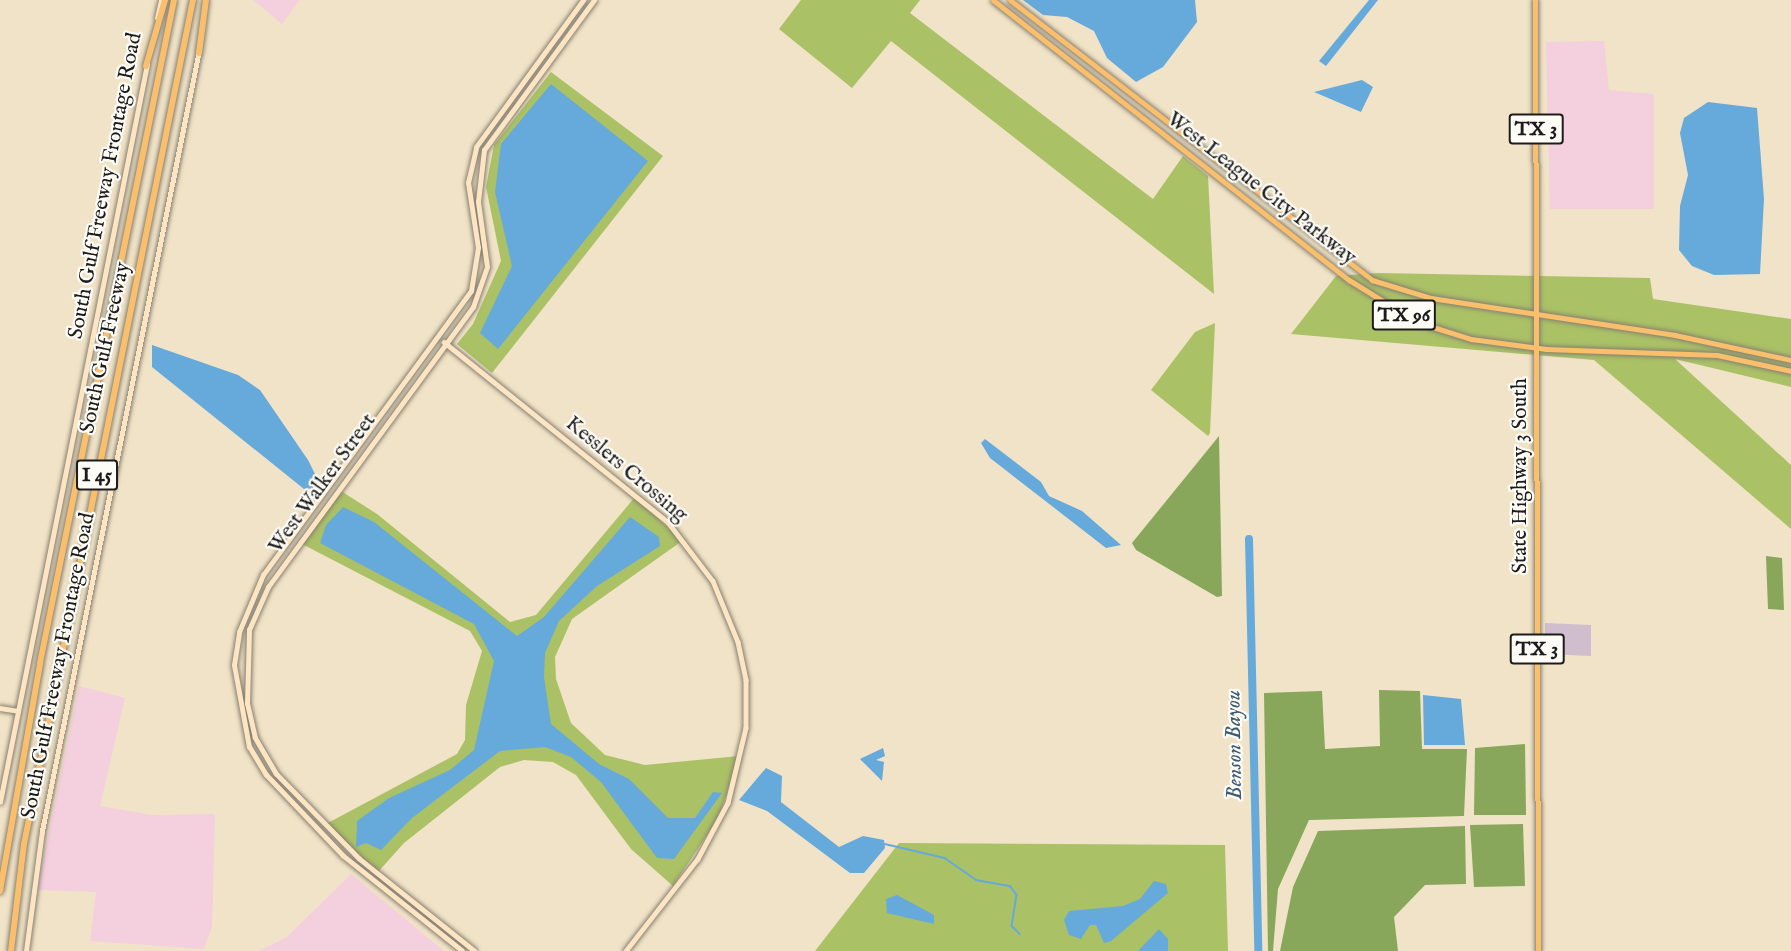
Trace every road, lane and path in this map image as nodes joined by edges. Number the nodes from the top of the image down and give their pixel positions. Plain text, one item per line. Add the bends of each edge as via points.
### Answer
1 (163, 0) edge
2 (174, 0) edge
3 (193, 0) edge
4 (208, 0) edge
5 (583, 0) edge
6 (594, 0) edge
7 (993, 0) edge
8 (1010, 0) edge
9 (1535, 0) edge
10 (199, 53) joint
11 (146, 66) joint
12 (1298, 226) junction
13 (1292, 234) junction
14 (1537, 317) junction
15 (440, 339) junction
16 (447, 344) junction
17 (1537, 347) junction
18 (1791, 360) edge
19 (1791, 371) edge
20 (0, 708) edge
21 (18, 711) junction
22 (0, 802) edge
23 (0, 891) edge
24 (11, 951) edge
25 (26, 951) edge
26 (462, 951) edge
27 (474, 951) edge
28 (627, 951) edge
29 (1538, 951) edge

1 - 11 highway
2 - 23 highway, South Gulf Freeway / I 45 via 40,663
3 - 24 highway, South Gulf Freeway / I 45 via 24,844
4 - 10 highway
5 - 15 street, West Walker Street via 476,147 468,193 478,266 468,297
6 - 16 street, West Walker Street via 484,150 477,193 487,267 479,295
7 - 13 main road, West League City Parkway / TX 96
8 - 12 main road, West League City Parkway / TX 96
9 - 14 main road, State Highway 3 South / TX 3
10 - 25 street, South Gulf Freeway Frontage Road via 40,841
11 - 21 street, South Gulf Freeway Frontage Road
12 - 13 main road
12 - 14 main road, West League City Parkway / TX 96 via 1372,280 1396,291
13 - 17 main road, West League City Parkway / TX 96 via 1380,303 1417,322 1464,337
14 - 17 main road, State Highway 3 South / TX 3
14 - 18 main road, TX 96
15 - 16 street, Kesslers Crossing
15 - 26 street, West Walker Street via 263,575 239,632 234,665 249,747 266,775 343,856
16 - 27 street, West Walker Street via 268,587 249,630 244,670 255,738 276,774 359,859
16 - 28 street, Kesslers Crossing via 668,522 713,581 738,642 747,704 742,756 728,803 698,859
17 - 19 main road, TX 96 via 1717,355
17 - 29 main road, State Highway 3 South / TX 3
20 - 21 street
21 - 22 street, South Gulf Freeway Frontage Road

